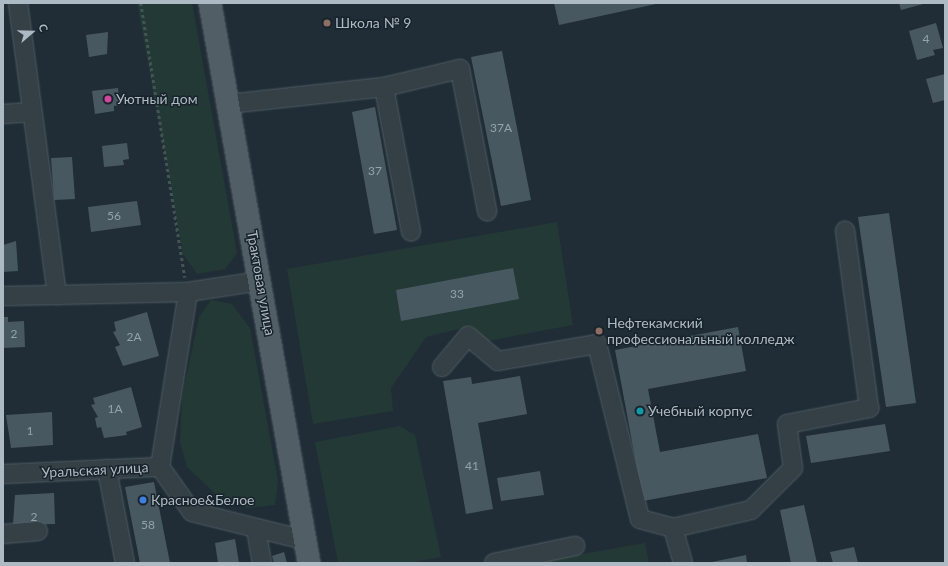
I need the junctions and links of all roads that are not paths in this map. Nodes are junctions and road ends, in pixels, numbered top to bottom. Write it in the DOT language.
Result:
graph roads {
  1 [pos="18,3"];
  2 [pos="210,3"];
  3 [pos="384,87"];
  4 [pos="228,104"];
  5 [pos="32,112"];
  6 [pos="3,114"];
  7 [pos="487,211"];
  8 [pos="411,231"];
  9 [pos="844,231"];
  10 [pos="261,281"];
  11 [pos="188,292"];
  12 [pos="57,295"];
  13 [pos="3,296"];
  14 [pos="442,367"];
  15 [pos="160,467"];
  16 [pos="107,469"];
  17 [pos="3,474"];
  18 [pos="673,528"];
  19 [pos="256,529"];
  20 [pos="38,531"];
  21 [pos="3,534"];
  22 [pos="304,540"];
  23 [pos="576,546"];
  24 [pos="125,563"];
  25 [pos="262,563"];
  26 [pos="309,563"];
  27 [pos="494,563"];
  28 [pos="682,563"];
  1 -- 5 [label="street"];
  2 -- 4 [label="main road, Трактовая улица"];
  3 -- 4 [label="street"];
  3 -- 7 [label="street"];
  3 -- 8 [label="street"];
  4 -- 10 [label="main road, Трактовая улица"];
  5 -- 6 [label="street"];
  5 -- 12 [label="street"];
  9 -- 18 [label="street"];
  10 -- 11 [label="street"];
  10 -- 22 [label="main road, Трактовая улица"];
  11 -- 12 [label="street"];
  11 -- 15 [label="street"];
  12 -- 13 [label="street"];
  14 -- 18 [label="street"];
  15 -- 16 [label="street, Уральская улица"];
  15 -- 19 [label="street, Уральская улица"];
  16 -- 17 [label="street, Уральская улица"];
  16 -- 24 [label="street"];
  18 -- 28 [label="street"];
  19 -- 22 [label="street, Уральская улица"];
  19 -- 25 [label="street"];
  20 -- 21 [label="street"];
  22 -- 26 [label="main road, Трактовая улица"];
  23 -- 27 [label="street"];
}
